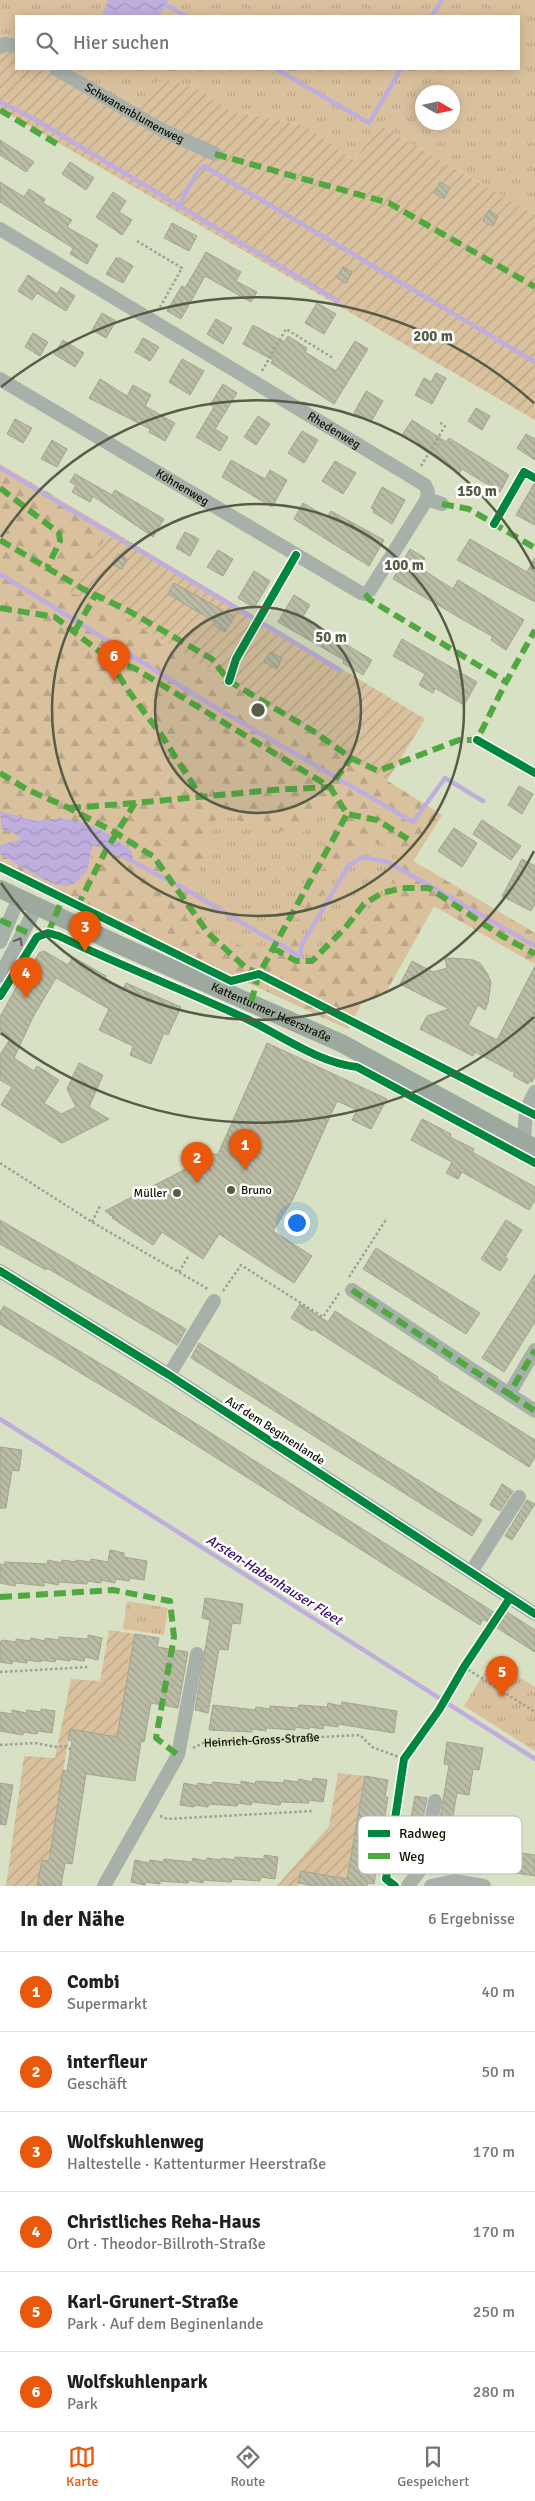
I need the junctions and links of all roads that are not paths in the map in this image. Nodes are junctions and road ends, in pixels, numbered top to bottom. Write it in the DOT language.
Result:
graph roads {
  1 [pos="15,46"];
  2 [pos="0,47"];
  3 [pos="58,70"];
  4 [pos="215,154"];
  5 [pos="0,229"];
  6 [pos="0,379"];
  7 [pos="427,499"];
  8 [pos="442,504"];
  9 [pos="0,889"];
  10 [pos="19,898"];
  11 [pos="37,906"];
  12 [pos="0,942"];
  13 [pos="0,976"];
  14 [pos="535,1092"];
  15 [pos="530,1145"];
  16 [pos="0,1271"];
  17 [pos="348,1284"];
  18 [pos="216,1298"];
  19 [pos="535,1350"];
  20 [pos="169,1375"];
  21 [pos="508,1394"];
  22 [pos="535,1411"];
  23 [pos="519,1497"];
  24 [pos="471,1572"];
  25 [pos="535,1614"];
  26 [pos="197,1654"];
  27 [pos="435,1801"];
  28 [pos="432,1816"];
  29 [pos="417,1874"];
  30 [pos="104,1886"];
  31 [pos="408,1886"];
  32 [pos="431,1886"];
  33 [pos="484,1886"];
  1 -- 2 [label="street"];
  3 -- 4 [label="street, Schwanenblumenweg"];
  5 -- 7 [label="street, Rhedenweg"];
  6 -- 7 [label="street, Köhnenweg"];
  7 -- 8 [label="street"];
  9 -- 10 [label="main road, Kattenturmer Heerstraße"];
  10 -- 11 [label="main road, Kattenturmer Heerstraße"];
  10 -- 12 [label="street"];
  13 -- 11 [label="street, one-way"];
  11 -- 15 [label="main road, Kattenturmer Heerstraße"];
  14 -- 15 [label="street"];
  16 -- 20 [label="street, Auf dem Beginenlande"];
  17 -- 21 [label="street"];
  18 -- 20 [label="street"];
  19 -- 21 [label="street"];
  20 -- 24 [label="street, Auf dem Beginenlande"];
  21 -- 22 [label="street"];
  23 -- 24 [label="street"];
  24 -- 25 [label="street, Auf dem Beginenlande"];
  26 -- 30 [label="street"];
  27 -- 28 [label="street"];
  29 -- 31 [label="street"];
  32 -- 33 [label="street"];
}
